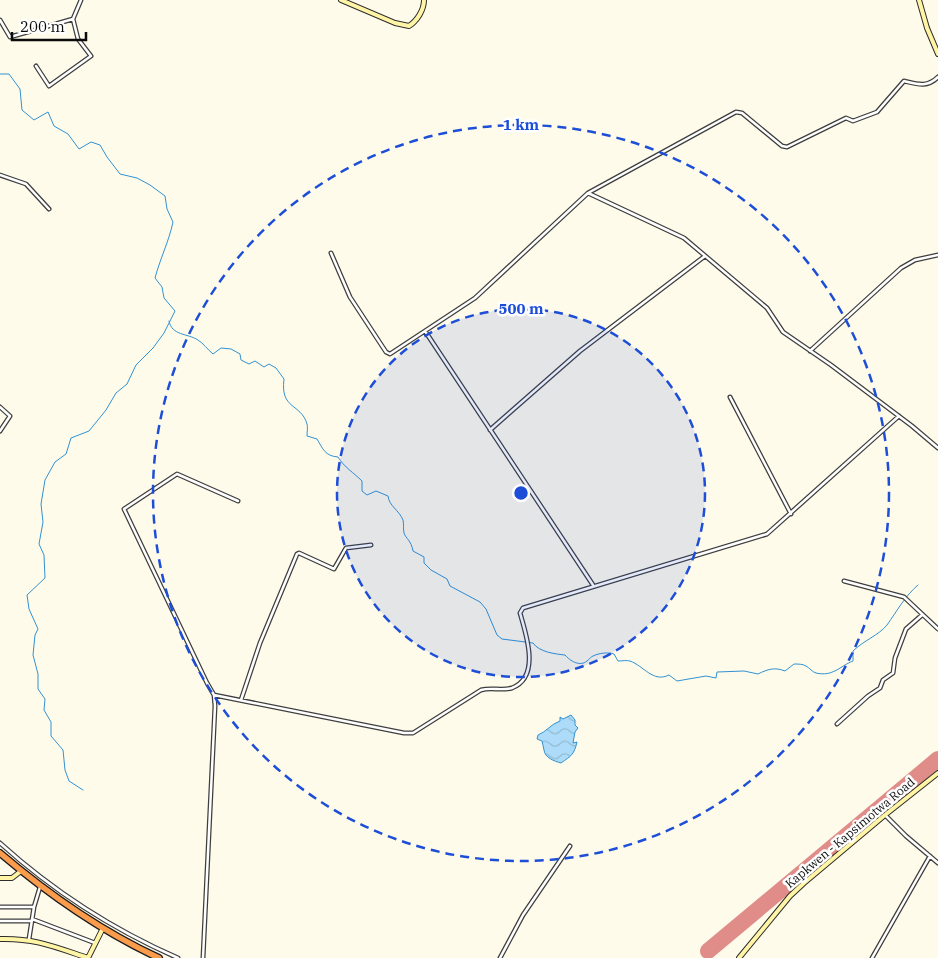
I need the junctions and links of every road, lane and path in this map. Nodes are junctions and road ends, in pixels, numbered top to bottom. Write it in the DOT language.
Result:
graph roads {
  1 [pos="81,0"];
  2 [pos="341,0"];
  3 [pos="424,0"];
  4 [pos="919,0"];
  5 [pos="73,19"];
  6 [pos="0,20"];
  7 [pos="938,54"];
  8 [pos="36,66"];
  9 [pos="938,76"];
  10 [pos="0,175"];
  11 [pos="588,193"];
  12 [pos="49,209"];
  13 [pos="331,253"];
  14 [pos="938,255"];
  15 [pos="705,256"];
  16 [pos="426,331"];
  17 [pos="810,350"];
  18 [pos="730,398"];
  19 [pos="0,407"];
  20 [pos="899,416"];
  21 [pos="490,430"];
  22 [pos="0,431"];
  23 [pos="938,448"];
  24 [pos="238,502"];
  25 [pos="791,514"];
  26 [pos="371,545"];
  27 [pos="844,580"];
  28 [pos="593,586"];
  29 [pos="922,615"];
  30 [pos="938,629"];
  31 [pos="214,695"];
  32 [pos="241,700"];
  33 [pos="837,724"];
  34 [pos="938,773"];
  35 [pos="885,815"];
  36 [pos="0,843"];
  37 [pos="570,846"];
  38 [pos="0,853"];
  39 [pos="930,856"];
  40 [pos="938,863"];
  41 [pos="21,871"];
  42 [pos="0,878"];
  43 [pos="52,884"];
  44 [pos="40,886"];
  45 [pos="48,891"];
  46 [pos="0,907"];
  47 [pos="34,907"];
  48 [pos="32,920"];
  49 [pos="0,921"];
  50 [pos="103,928"];
  51 [pos="118,928"];
  52 [pos="114,935"];
  53 [pos="0,939"];
  54 [pos="29,939"];
  55 [pos="95,943"];
  56 [pos="88,958"];
  57 [pos="159,958"];
  58 [pos="178,958"];
  59 [pos="203,958"];
  60 [pos="500,958"];
  61 [pos="739,958"];
  62 [pos="872,958"];
  1 -- 5 [label="street"];
  2 -- 3 [label="street"];
  4 -- 7 [label="street"];
  5 -- 6 [label="street"];
  5 -- 8 [label="street"];
  9 -- 11 [label="street"];
  10 -- 12 [label="street"];
  11 -- 15 [label="street"];
  11 -- 16 [label="street"];
  13 -- 16 [label="street"];
  14 -- 17 [label="street"];
  15 -- 17 [label="street"];
  15 -- 21 [label="street"];
  16 -- 21 [label="street"];
  17 -- 20 [label="street"];
  18 -- 25 [label="street"];
  19 -- 22 [label="street"];
  20 -- 23 [label="street"];
  20 -- 25 [label="street"];
  21 -- 28 [label="street"];
  24 -- 31 [label="street"];
  25 -- 28 [label="street"];
  26 -- 32 [label="street"];
  27 -- 29 [label="street"];
  28 -- 32 [label="street"];
  29 -- 30 [label="street"];
  29 -- 33 [label="street"];
  31 -- 32 [label="street"];
  31 -- 59 [label="street"];
  34 -- 35 [label="street, Kapkwen - Kapsimotwa Road"];
  35 -- 39 [label="street"];
  35 -- 61 [label="street, Kapkwen - Kapsimotwa Road"];
  36 -- 43 [label="street"];
  37 -- 60 [label="street"];
  38 -- 41 [label="highway"];
  39 -- 40 [label="street"];
  39 -- 62 [label="street"];
  41 -- 42 [label="street"];
  41 -- 44 [label="highway"];
  43 -- 45 [label="street"];
  43 -- 51 [label="street"];
  44 -- 45 [label="highway"];
  44 -- 47 [label="street"];
  45 -- 50 [label="highway"];
  46 -- 47 [label="street"];
  47 -- 48 [label="street"];
  48 -- 49 [label="street"];
  48 -- 54 [label="street"];
  48 -- 55 [label="street"];
  50 -- 52 [label="highway"];
  50 -- 55 [label="street"];
  51 -- 52 [label="street"];
  51 -- 58 [label="street"];
  52 -- 57 [label="highway"];
  53 -- 54 [label="street"];
  54 -- 56 [label="street"];
  55 -- 56 [label="street"];
}
